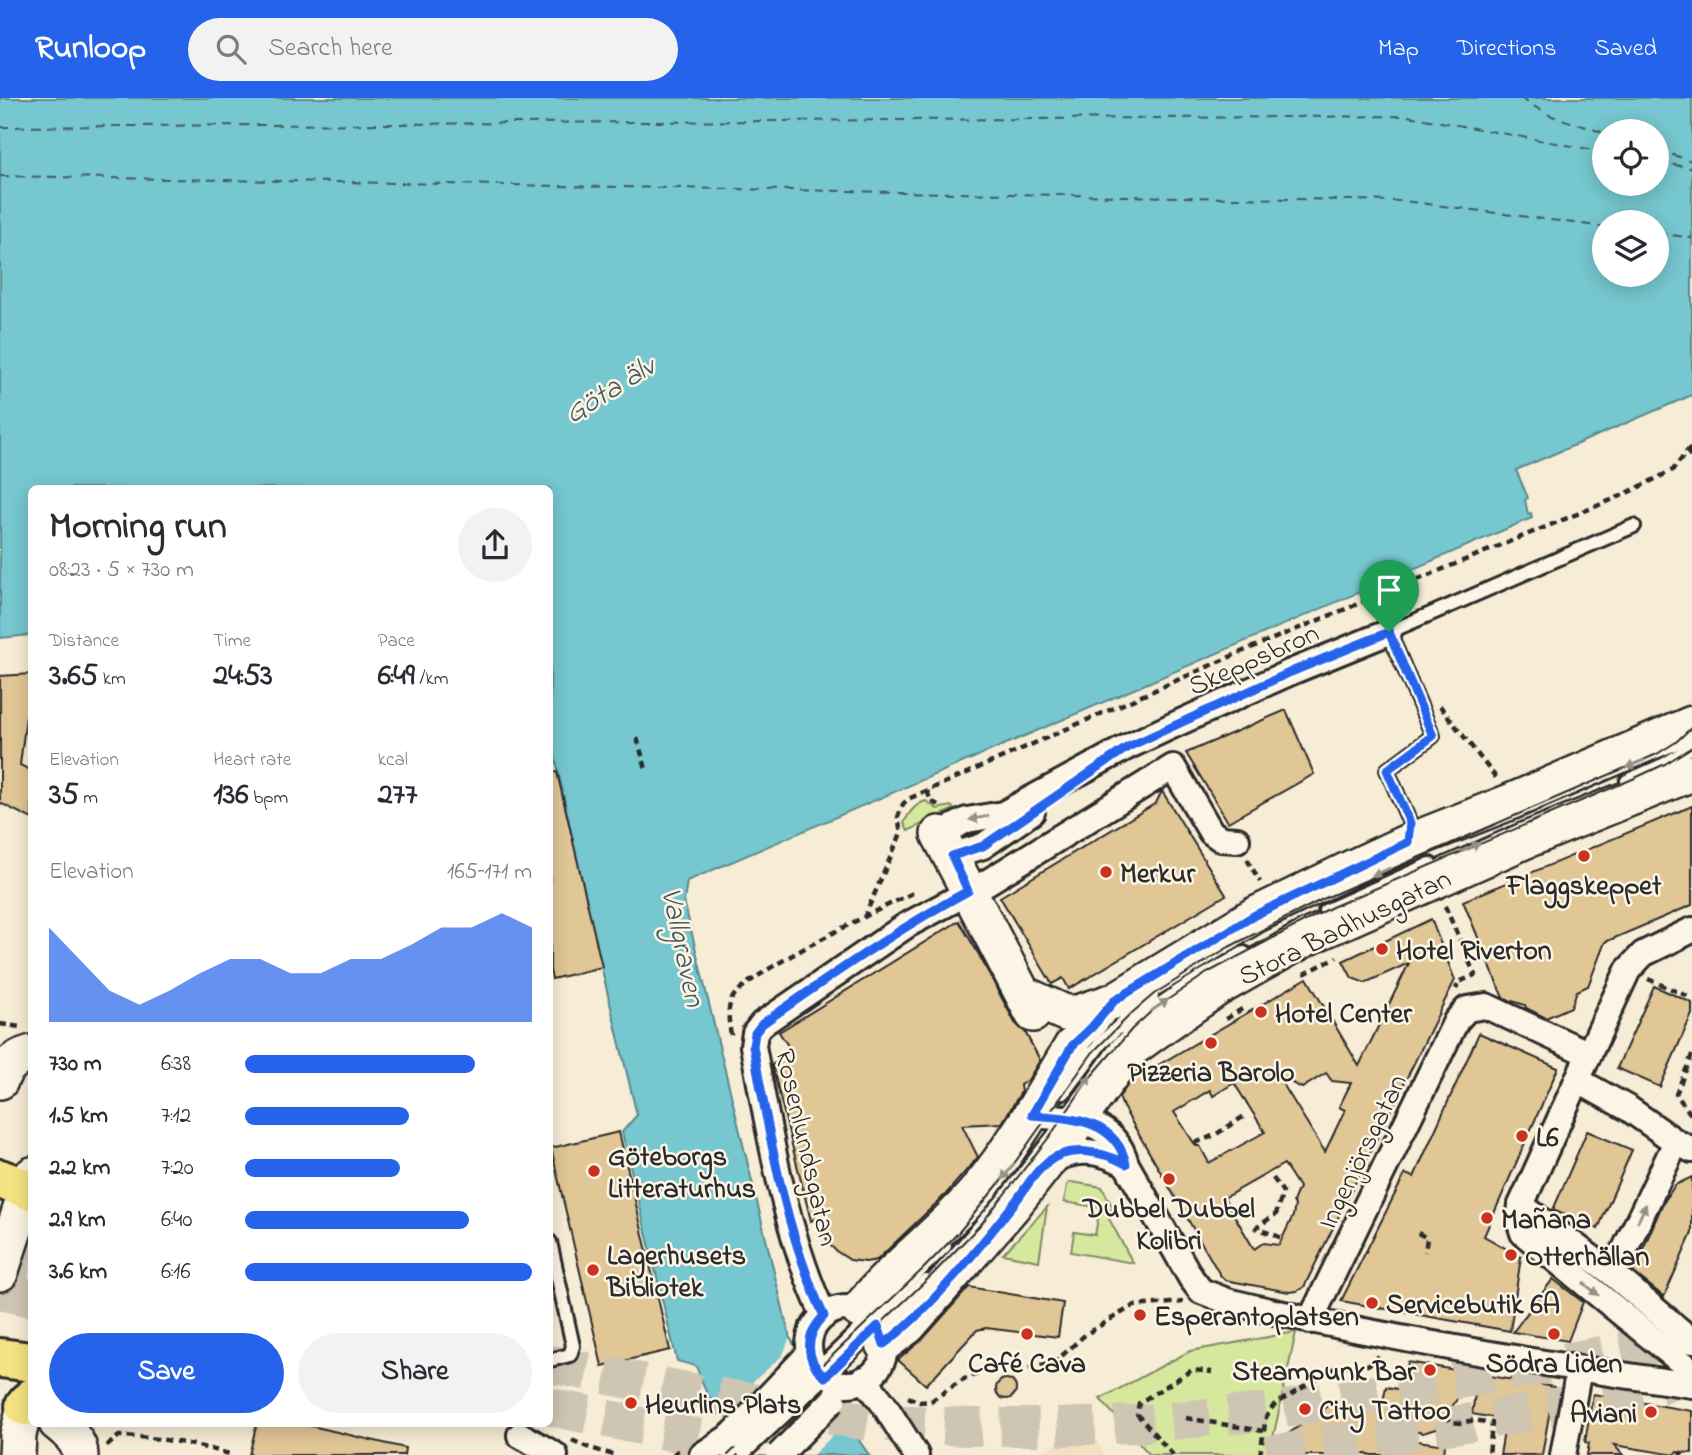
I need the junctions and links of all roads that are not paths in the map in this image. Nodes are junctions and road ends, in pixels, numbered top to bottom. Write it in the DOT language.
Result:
graph roads {
  1 [pos="1634,526"];
  2 [pos="1397,628"];
  3 [pos="1692,725"];
  4 [pos="1692,747"];
  5 [pos="1621,770"];
  6 [pos="1692,773"];
  7 [pos="1614,787"];
  8 [pos="1237,840"];
  9 [pos="946,845"];
  10 [pos="1426,851"];
  11 [pos="968,891"];
  12 [pos="1311,904"];
  13 [pos="1309,919"];
  14 [pos="1692,930"];
  15 [pos="1178,969"];
  16 [pos="1023,994"];
  17 [pos="1114,1001"];
  18 [pos="1101,1051"];
  19 [pos="1589,1054"];
  20 [pos="1577,1080"];
  21 [pos="1058,1116"];
  22 [pos="1684,1146"];
  23 [pos="1126,1164"];
  24 [pos="1033,1168"];
  25 [pos="1006,1175"];
  26 [pos="22,1184"];
  27 [pos="1521,1205"];
  28 [pos="977,1210"];
  29 [pos="950,1241"];
  30 [pos="553,1256"];
  31 [pos="0,1273"];
  32 [pos="1613,1275"];
  33 [pos="813,1317"];
  34 [pos="1310,1321"];
  35 [pos="873,1325"];
  36 [pos="1692,1341"];
  37 [pos="0,1358"];
  38 [pos="553,1359"];
  39 [pos="28,1362"];
  40 [pos="1578,1369"];
  41 [pos="1692,1371"];
  42 [pos="828,1374"];
  43 [pos="1692,1385"];
  44 [pos="28,1410"];
  45 [pos="58,1427"];
  46 [pos="518,1438"];
  47 [pos="562,1447"];
  48 [pos="737,1449"];
  49 [pos="17,1455"];
  50 [pos="80,1455"];
  51 [pos="702,1455"];
  52 [pos="779,1455"];
  53 [pos="916,1455"];
  54 [pos="1563,1455"];
  1 -- 2 [label="lane, Skeppsbron"];
  2 -- 9 [label="street, Skeppsbron"];
  2 -- 10 [label="lane"];
  3 -- 5 [label="lane, one-way"];
  3 -- 10 [label="street, Stora Badhusgatan"];
  4 -- 7 [label="lane"];
  18 -- 6 [label="street, Stora Badhusgatan, one-way"];
  8 -- 11 [label="street"];
  9 -- 11 [label="street"];
  10 -- 12 [label="lane, one-way"];
  10 -- 13 [label="lane"];
  10 -- 15 [label="street, Stora Badhusgatan"];
  11 -- 16 [label="street"];
  11 -- 33 [label="street, Rosenlundsgatan"];
  14 -- 19 [label="street"];
  15 -- 17 [label="street, Stora Badhusgatan"];
  15 -- 18 [label="lane"];
  18 -- 15 [label="lane, one-way"];
  16 -- 17 [label="street"];
  16 -- 18 [label="street"];
  17 -- 18 [label="street, Stora Badhusgatan"];
  18 -- 21 [label="street, Stora Badhusgatan"];
  21 -- 18 [label="street, Stora Badhusgatan, one-way"];
  19 -- 20 [label="street"];
  19 -- 34 [label="street, Ingenjörsgatan"];
  20 -- 22 [label="street"];
  20 -- 27 [label="street"];
  21 -- 23 [label="street"];
  21 -- 24 [label="street, Stora Badhusgatan"];
  21 -- 35 [label="street, Stora Badhusgatan"];
  32 -- 22 [label="street, one-way"];
  23 -- 24 [label="street"];
  23 -- 34 [label="street"];
  24 -- 35 [label="street, Stora Badhusgatan"];
  25 -- 28 [label="lane, one-way"];
  26 -- 31 [label="street"];
  27 -- 32 [label="street"];
  27 -- 41 [label="street, one-way"];
  29 -- 35 [label="lane"];
  30 -- 38 [label="lane"];
  32 -- 36 [label="street"];
  33 -- 35 [label="street"];
  33 -- 42 [label="street"];
  34 -- 40 [label="street"];
  35 -- 42 [label="lane"];
  35 -- 42 [label="street"];
  37 -- 39 [label="highway"];
  40 -- 43 [label="street"];
  40 -- 54 [label="street"];
  42 -- 48 [label="street, bridge"];
  42 -- 52 [label="street, bridge"];
  42 -- 53 [label="street"];
  44 -- 49 [label="street"];
  45 -- 50 [label="street"];
  46 -- 47 [label="street"];
  48 -- 51 [label="street"];
}
